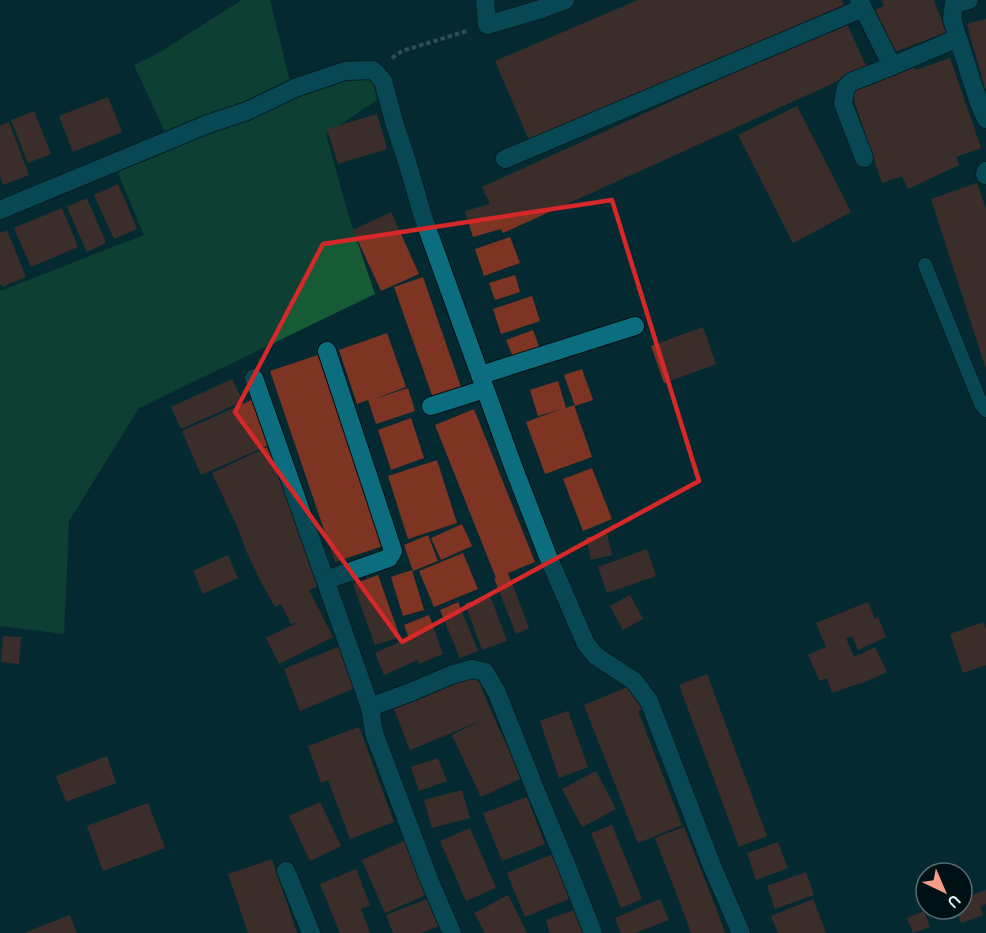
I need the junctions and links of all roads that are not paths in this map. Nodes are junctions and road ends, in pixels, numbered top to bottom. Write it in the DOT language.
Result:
graph roads {
  1 [pos="485,0"];
  2 [pos="565,0"];
  3 [pos="958,2"];
  4 [pos="861,4"];
  5 [pos="958,38"];
  6 [pos="892,66"];
  7 [pos="986,119"];
  8 [pos="864,158"];
  9 [pos="505,159"];
  10 [pos="0,210"];
  11 [pos="926,265"];
  12 [pos="635,326"];
  13 [pos="327,351"];
  14 [pos="254,378"];
  15 [pos="483,382"];
  16 [pos="431,406"];
  17 [pos="986,410"];
  18 [pos="326,580"];
  19 [pos="370,707"];
  20 [pos="286,871"];
  21 [pos="311,933"];
  22 [pos="452,933"];
  23 [pos="592,933"];
  24 [pos="741,933"];
  1 -- 2 [label="street"];
  3 -- 5 [label="street"];
  4 -- 6 [label="street"];
  4 -- 9 [label="street"];
  5 -- 6 [label="street"];
  5 -- 7 [label="street"];
  6 -- 8 [label="street"];
  10 -- 15 [label="street"];
  11 -- 17 [label="lane"];
  12 -- 15 [label="street"];
  13 -- 18 [label="street"];
  14 -- 18 [label="street"];
  15 -- 16 [label="street"];
  15 -- 24 [label="street"];
  18 -- 19 [label="street"];
  19 -- 22 [label="street"];
  19 -- 23 [label="street"];
  20 -- 21 [label="street"];
}
